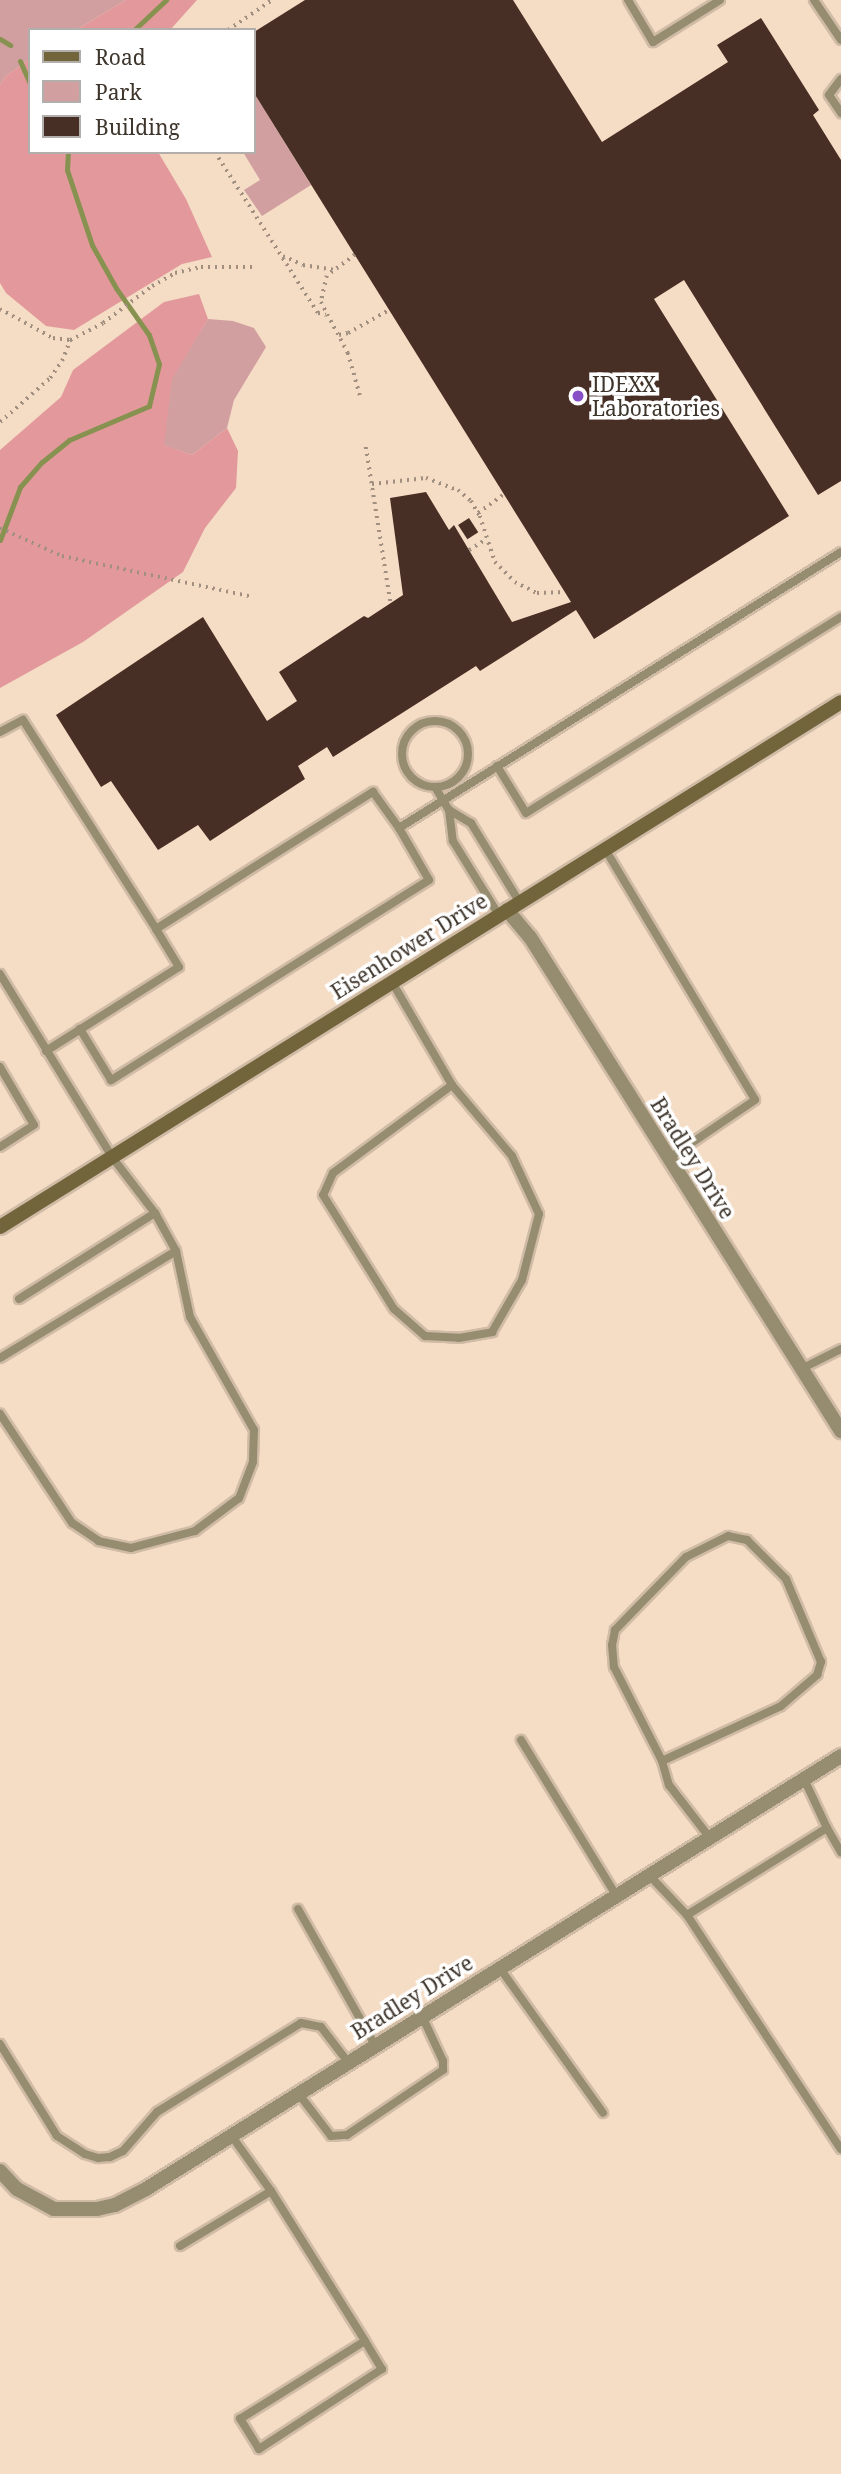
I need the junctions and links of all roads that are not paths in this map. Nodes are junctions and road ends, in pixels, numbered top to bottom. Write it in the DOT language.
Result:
graph roads {
  1 [pos="628,0"];
  2 [pos="720,0"];
  3 [pos="814,0"];
  4 [pos="841,40"];
  5 [pos="841,79"];
  6 [pos="841,113"];
  7 [pos="841,552"];
  8 [pos="841,617"];
  9 [pos="841,702"];
  10 [pos="0,732"];
  11 [pos="497,766"];
  12 [pos="435,787"];
  13 [pos="443,801"];
  14 [pos="450,810"];
  15 [pos="399,828"];
  16 [pos="605,849"];
  17 [pos="508,909"];
  18 [pos="156,929"];
  19 [pos="0,974"];
  20 [pos="392,982"];
  21 [pos="80,1029"];
  22 [pos="46,1051"];
  23 [pos="0,1067"];
  24 [pos="452,1085"];
  25 [pos="0,1147"];
  26 [pos="112,1157"];
  27 [pos="668,1159"];
  28 [pos="155,1213"];
  29 [pos="0,1227"];
  30 [pos="176,1251"];
  31 [pos="19,1299"];
  32 [pos="841,1349"];
  33 [pos="0,1358"];
  34 [pos="802,1369"];
  35 [pos="0,1414"];
  36 [pos="841,1431"];
  37 [pos="522,1740"];
  38 [pos="841,1756"];
  39 [pos="662,1761"];
  40 [pos="804,1779"];
  41 [pos="827,1828"];
  42 [pos="710,1838"];
  43 [pos="841,1852"];
  44 [pos="649,1875"];
  45 [pos="616,1895"];
  46 [pos="298,1909"];
  47 [pos="687,1916"];
  48 [pos="499,1967"];
  49 [pos="422,2016"];
  50 [pos="0,2044"];
  51 [pos="375,2045"];
  52 [pos="348,2062"];
  53 [pos="298,2094"];
  54 [pos="603,2113"];
  55 [pos="231,2135"];
  56 [pos="841,2149"];
  57 [pos="1,2175"];
  58 [pos="271,2191"];
  59 [pos="180,2246"];
  60 [pos="365,2340"];
  1 -- 2 [label="lane"];
  3 -- 4 [label="lane"];
  5 -- 6 [label="lane"];
  7 -- 11 [label="lane"];
  8 -- 11 [label="lane"];
  9 -- 16 [label="street, Eisenhower Drive"];
  10 -- 18 [label="lane"];
  11 -- 13 [label="lane"];
  12 -- 12 [label="lane"];
  12 -- 13 [label="lane"];
  13 -- 14 [label="lane"];
  13 -- 15 [label="lane"];
  14 -- 17 [label="lane"];
  14 -- 17 [label="lane"];
  15 -- 18 [label="lane"];
  15 -- 21 [label="lane"];
  16 -- 17 [label="street, Eisenhower Drive"];
  16 -- 27 [label="lane"];
  17 -- 20 [label="street, Eisenhower Drive"];
  17 -- 27 [label="street, Bradley Drive"];
  18 -- 21 [label="lane"];
  19 -- 22 [label="lane"];
  20 -- 24 [label="lane"];
  20 -- 26 [label="street, Eisenhower Drive"];
  21 -- 22 [label="lane"];
  22 -- 26 [label="lane"];
  23 -- 25 [label="lane"];
  24 -- 24 [label="lane"];
  26 -- 28 [label="lane"];
  26 -- 29 [label="street, Eisenhower Drive"];
  27 -- 34 [label="street, Bradley Drive"];
  28 -- 30 [label="lane"];
  28 -- 31 [label="lane"];
  30 -- 33 [label="lane"];
  30 -- 35 [label="lane"];
  32 -- 34 [label="lane"];
  34 -- 36 [label="street, Bradley Drive"];
  37 -- 45 [label="lane"];
  38 -- 40 [label="street, Bradley Drive"];
  39 -- 39 [label="lane"];
  39 -- 42 [label="lane"];
  40 -- 41 [label="lane"];
  40 -- 42 [label="street, Bradley Drive"];
  41 -- 43 [label="lane"];
  41 -- 47 [label="lane"];
  42 -- 44 [label="street, Bradley Drive"];
  44 -- 45 [label="street, Bradley Drive"];
  44 -- 47 [label="lane"];
  45 -- 48 [label="street, Bradley Drive"];
  46 -- 51 [label="lane"];
  47 -- 56 [label="lane"];
  48 -- 49 [label="street, Bradley Drive"];
  48 -- 54 [label="lane"];
  49 -- 51 [label="street, Bradley Drive"];
  49 -- 53 [label="lane"];
  50 -- 52 [label="lane"];
  51 -- 52 [label="street, Bradley Drive"];
  52 -- 53 [label="street, Bradley Drive"];
  53 -- 55 [label="street, Bradley Drive"];
  55 -- 57 [label="street, Bradley Drive"];
  55 -- 58 [label="lane"];
  58 -- 59 [label="lane"];
  58 -- 60 [label="lane"];
  60 -- 60 [label="lane"];
}
